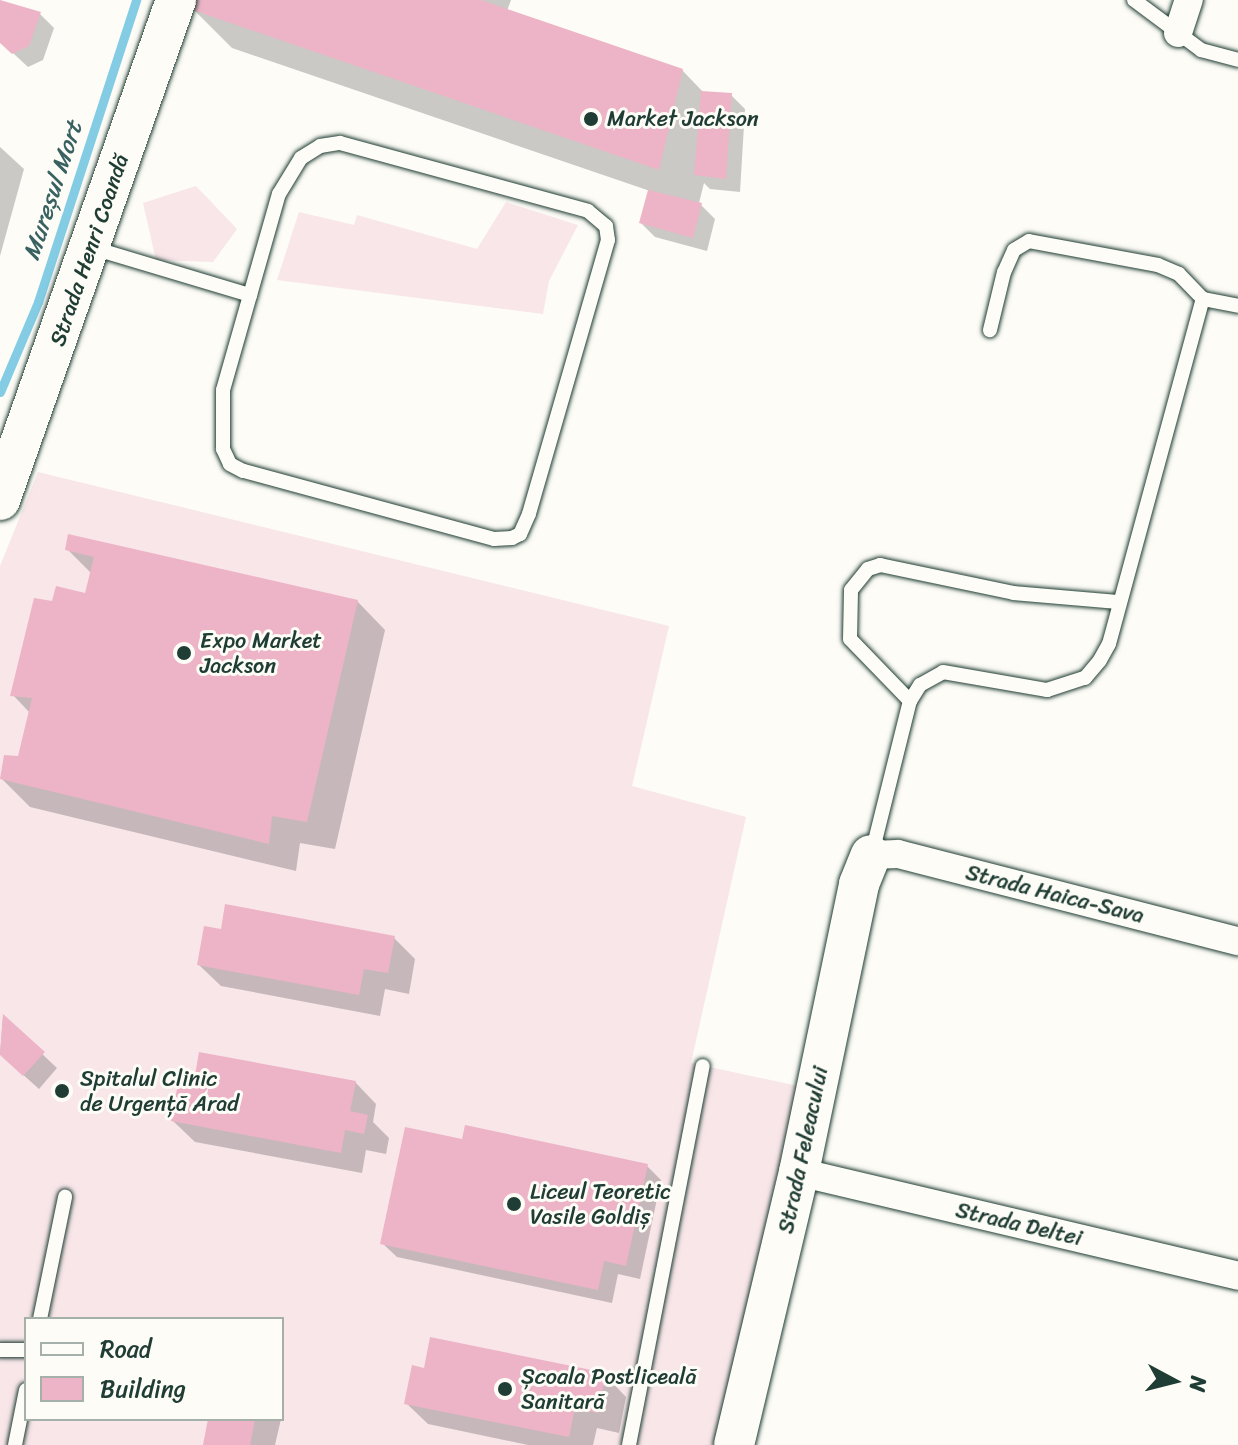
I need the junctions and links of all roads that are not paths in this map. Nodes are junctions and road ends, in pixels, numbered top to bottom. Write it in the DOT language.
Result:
graph roads {
  1 [pos="176,0"];
  2 [pos="1134,0"];
  3 [pos="1189,0"];
  4 [pos="1178,33"];
  5 [pos="1238,60"];
  6 [pos="90,247"];
  7 [pos="250,295"];
  8 [pos="1203,299"];
  9 [pos="1238,306"];
  10 [pos="990,330"];
  11 [pos="0,500"];
  12 [pos="1120,602"];
  13 [pos="910,701"];
  14 [pos="871,855"];
  15 [pos="1238,941"];
  16 [pos="703,1066"];
  17 [pos="799,1172"];
  18 [pos="65,1197"];
  19 [pos="1238,1276"];
  20 [pos="40,1317"];
  21 [pos="0,1350"];
  22 [pos="24,1350"];
  23 [pos="24,1400"];
  24 [pos="15,1445"];
  25 [pos="629,1445"];
  26 [pos="734,1445"];
  1 -- 6 [label="street, Strada Henri Coandă"];
  2 -- 4 [label="lane"];
  3 -- 4 [label="street"];
  4 -- 5 [label="lane"];
  6 -- 7 [label="lane"];
  6 -- 11 [label="street, Strada Henri Coandă"];
  7 -- 7 [label="lane"];
  8 -- 9 [label="lane"];
  8 -- 10 [label="lane"];
  8 -- 12 [label="lane"];
  12 -- 13 [label="lane"];
  12 -- 13 [label="lane"];
  13 -- 14 [label="lane"];
  14 -- 15 [label="street, Strada Haica-Sava"];
  14 -- 17 [label="street, Strada Feleacului"];
  16 -- 25 [label="lane"];
  17 -- 19 [label="street, Strada Deltei"];
  17 -- 26 [label="street, Strada Feleacului"];
  18 -- 20 [label="lane"];
  21 -- 22 [label="lane"];
  23 -- 24 [label="lane"];
}
